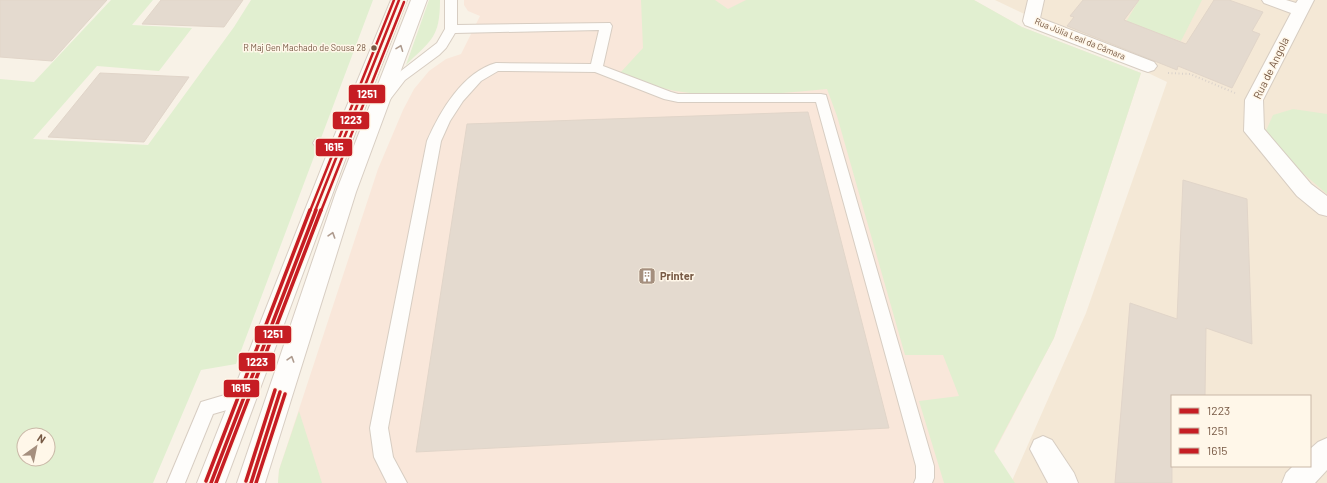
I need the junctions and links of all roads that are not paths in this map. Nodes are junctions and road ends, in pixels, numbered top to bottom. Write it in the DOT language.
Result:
graph roads {
  1 [pos="399,0"];
  2 [pos="419,0"];
  3 [pos="451,0"];
  4 [pos="1036,0"];
  5 [pos="1270,0"];
  6 [pos="1303,5"];
  7 [pos="451,29"];
  8 [pos="1148,66"];
  9 [pos="596,68"];
  10 [pos="378,106"];
  11 [pos="320,143"];
  12 [pos="341,144"];
  13 [pos="1327,208"];
  14 [pos="245,397"];
  15 [pos="1043,449"];
  16 [pos="1327,451"];
  17 [pos="176,483"];
  18 [pos="211,483"];
  19 [pos="252,483"];
  20 [pos="398,483"];
  21 [pos="923,483"];
  22 [pos="1064,483"];
  23 [pos="1296,483"];
  1 -- 12 [label="street"];
  10 -- 2 [label="street, one-way"];
  3 -- 7 [label="lane"];
  4 -- 8 [label="street, Rua Júlia Leal da Câmara"];
  5 -- 6 [label="street"];
  6 -- 13 [label="street, Rua de Angola"];
  7 -- 9 [label="lane"];
  7 -- 10 [label="lane"];
  9 -- 20 [label="lane"];
  9 -- 21 [label="lane"];
  19 -- 10 [label="street, one-way"];
  11 -- 12 [label="lane"];
  12 -- 14 [label="street"];
  14 -- 17 [label="lane"];
  14 -- 18 [label="street"];
  15 -- 22 [label="street"];
  16 -- 23 [label="street"];
}
